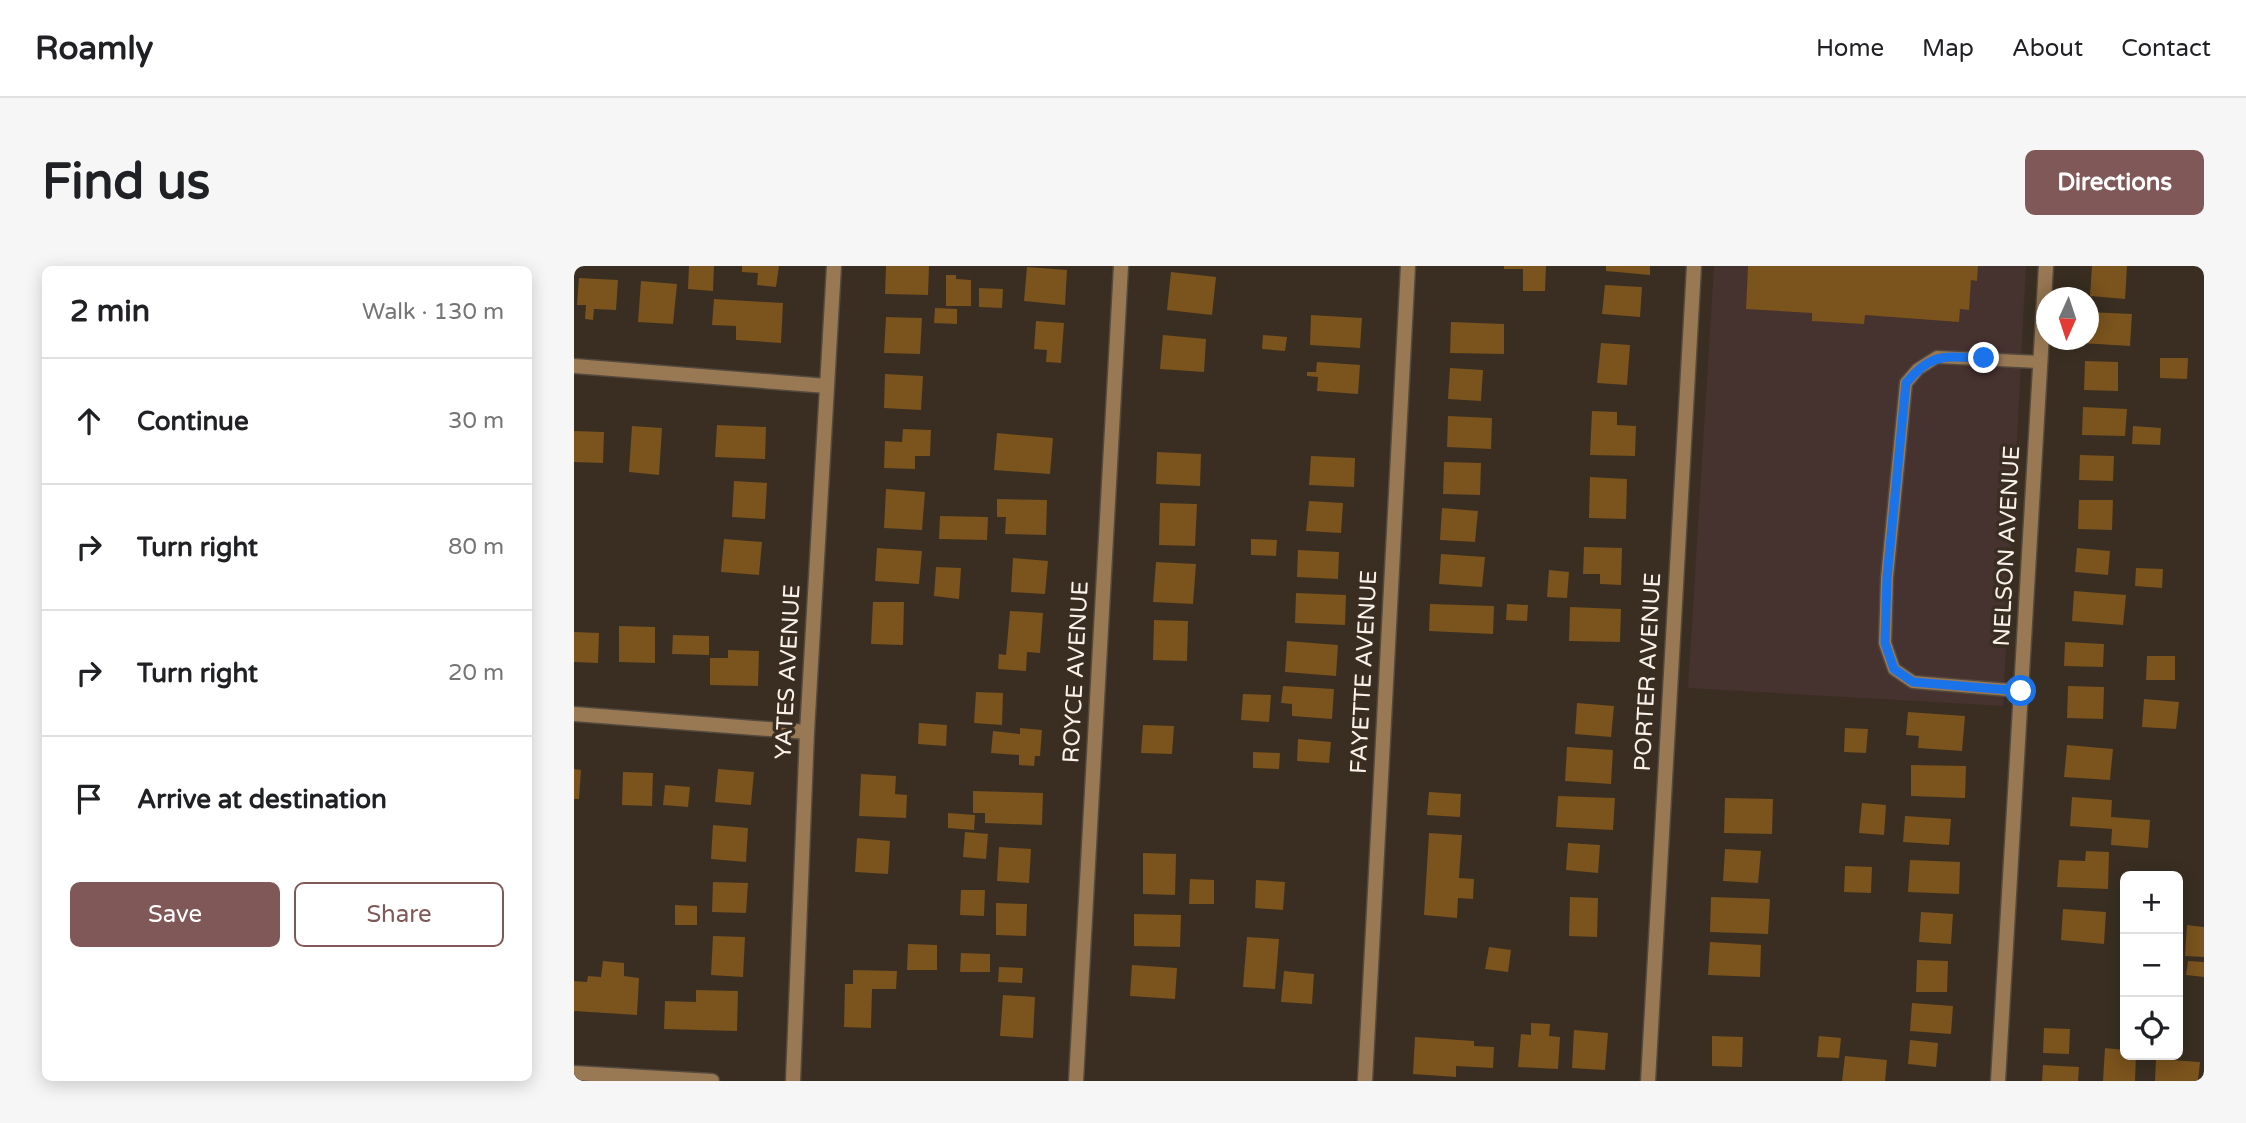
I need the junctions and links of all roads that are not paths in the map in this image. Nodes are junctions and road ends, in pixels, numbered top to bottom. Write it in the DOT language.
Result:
graph roads {
  1 [pos="834,266"];
  2 [pos="1121,266"];
  3 [pos="1408,266"];
  4 [pos="1694,266"];
  5 [pos="2046,266"];
  6 [pos="2040,362"];
  7 [pos="574,366"];
  8 [pos="827,386"];
  9 [pos="2021,691"];
  10 [pos="574,714"];
  11 [pos="807,732"];
  12 [pos="574,1073"];
  13 [pos="712,1081"];
  14 [pos="793,1081"];
  15 [pos="1076,1081"];
  16 [pos="1364,1081"];
  17 [pos="1648,1081"];
  18 [pos="1998,1081"];
  1 -- 8 [label="street, YATES AVENUE"];
  2 -- 15 [label="street, ROYCE AVENUE"];
  3 -- 16 [label="street, FAYETTE AVENUE"];
  4 -- 17 [label="street, PORTER AVENUE"];
  5 -- 6 [label="street, NELSON AVENUE"];
  6 -- 9 [label="street, NELSON AVENUE"];
  6 -- 9 [label="lane"];
  7 -- 8 [label="street"];
  8 -- 11 [label="street, YATES AVENUE"];
  9 -- 18 [label="street, NELSON AVENUE"];
  10 -- 11 [label="street"];
  11 -- 14 [label="street, YATES AVENUE"];
  12 -- 13 [label="street"];
}
